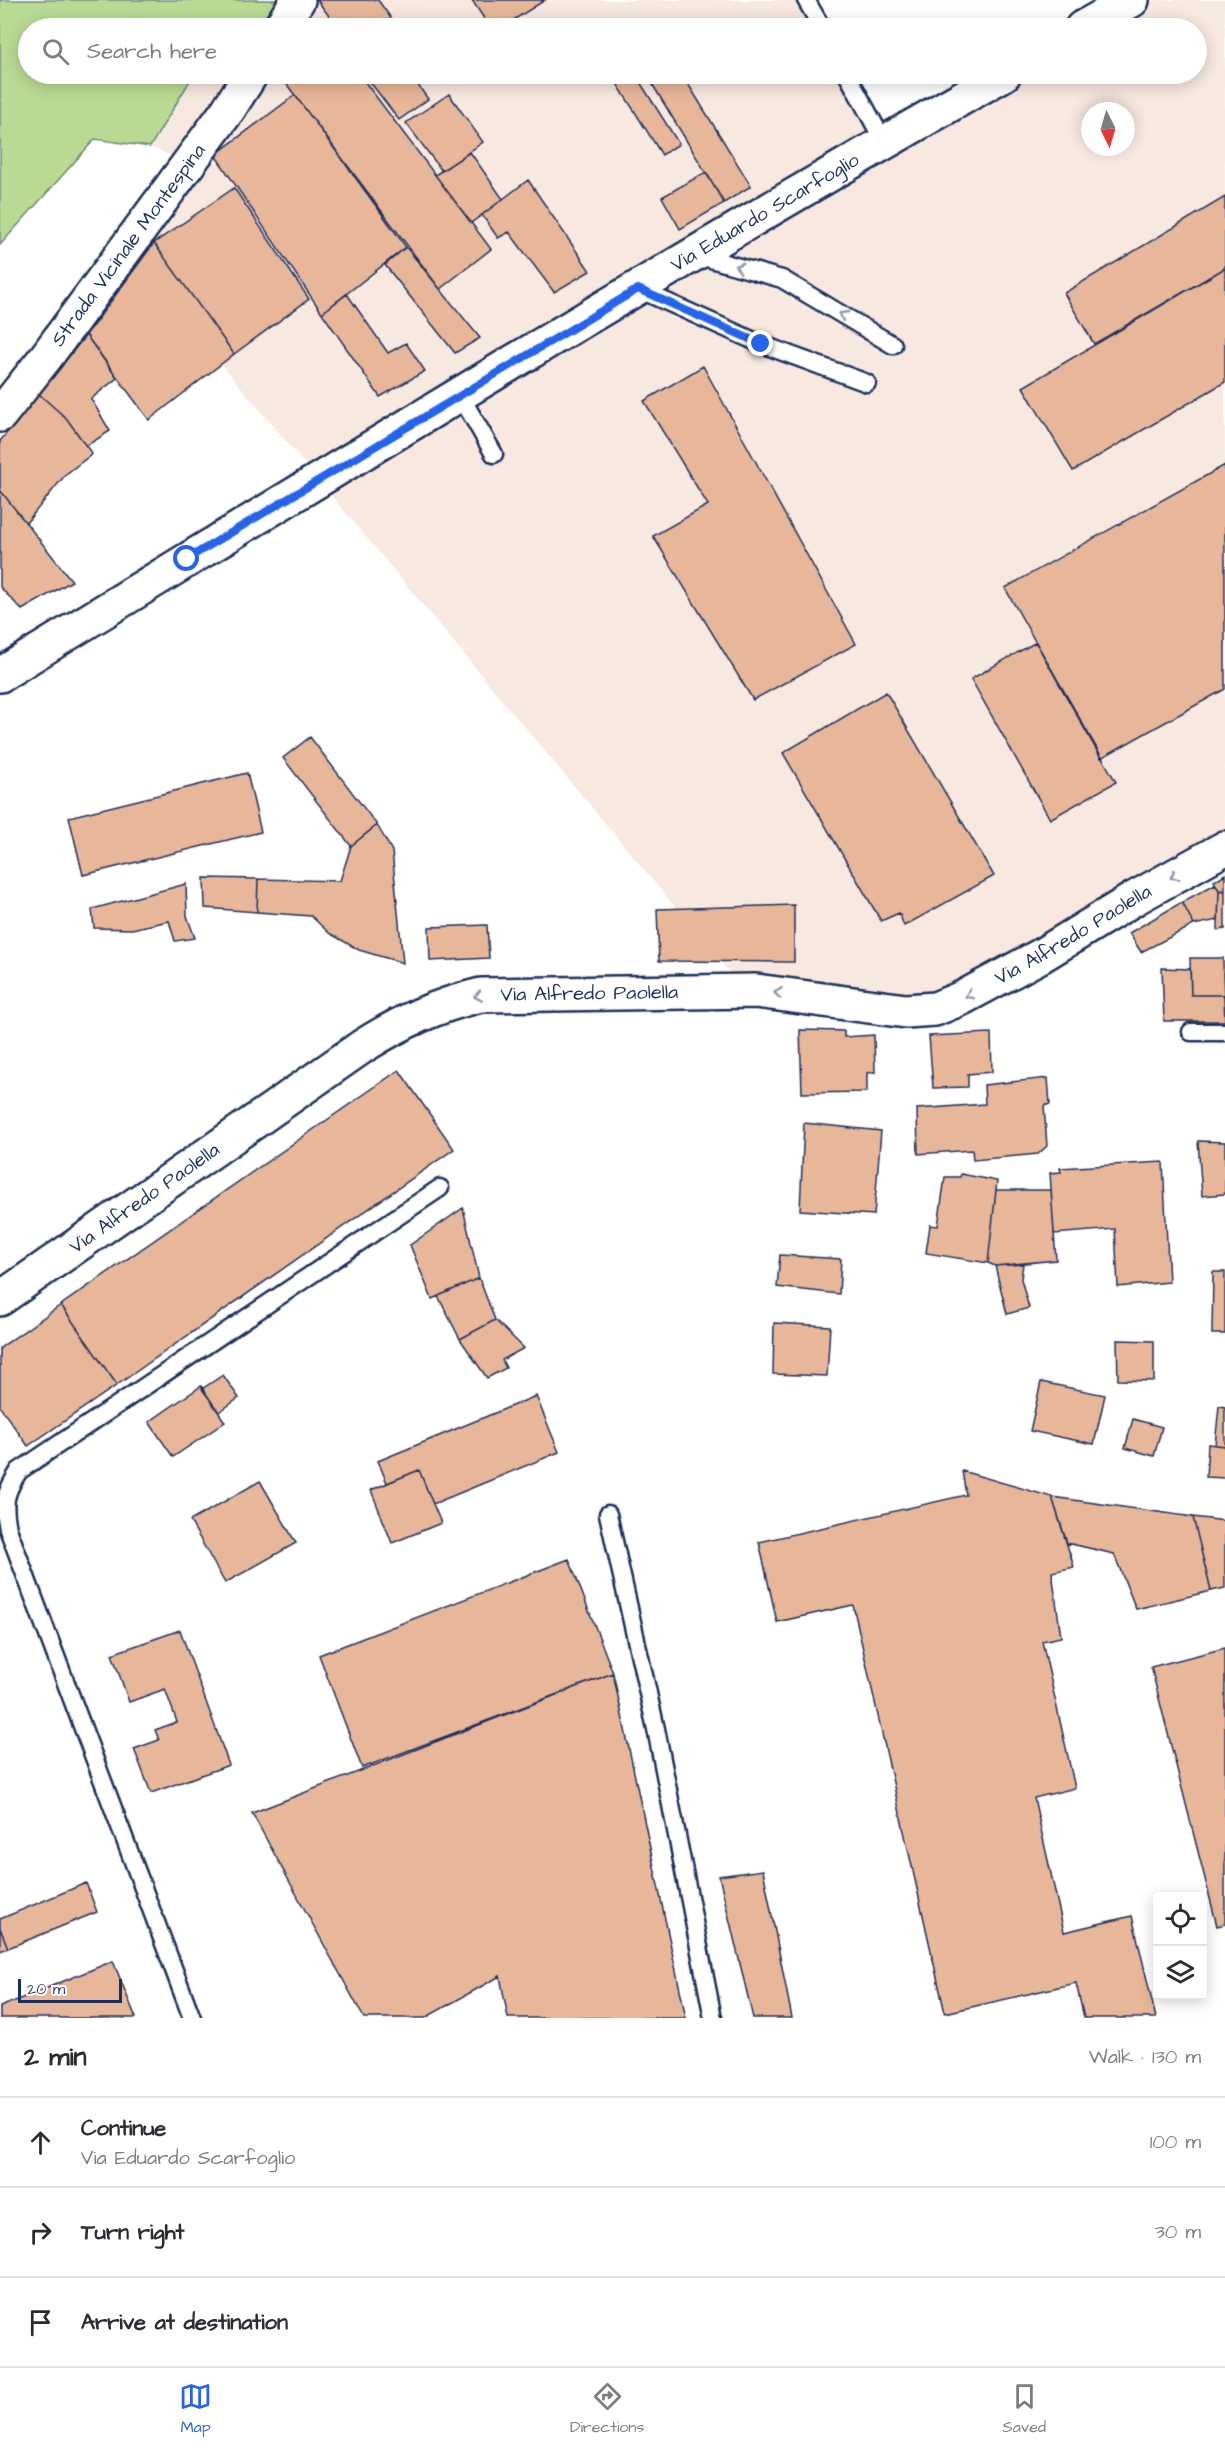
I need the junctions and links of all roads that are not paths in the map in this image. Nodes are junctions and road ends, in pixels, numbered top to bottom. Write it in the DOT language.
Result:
graph roads {
  1 [pos="298,0"];
  2 [pos="806,0"];
  3 [pos="1132,0"];
  4 [pos="286,18"];
  5 [pos="816,18"];
  6 [pos="1100,18"];
  7 [pos="244,84"];
  8 [pos="852,84"];
  9 [pos="986,84"];
  10 [pos="884,142"];
  11 [pos="695,255"];
  12 [pos="638,289"];
  13 [pos="893,345"];
  14 [pos="867,383"];
  15 [pos="460,395"];
  16 [pos="0,415"];
  17 [pos="494,454"];
  18 [pos="0,675"];
  19 [pos="1225,848"];
  20 [pos="1191,1032"];
  21 [pos="1225,1032"];
  22 [pos="440,1188"];
  23 [pos="0,1299"];
  24 [pos="608,1514"];
  25 [pos="4,1530"];
  26 [pos="192,2018"];
  27 [pos="713,2018"];
  1 -- 4 [label="street"];
  2 -- 5 [label="lane"];
  3 -- 6 [label="street"];
  7 -- 16 [label="street, Strada Vicinale Montespina"];
  8 -- 10 [label="lane"];
  9 -- 10 [label="street, Via Eduardo Scarfoglio"];
  10 -- 11 [label="street, Via Eduardo Scarfoglio"];
  11 -- 12 [label="street, Via Eduardo Scarfoglio"];
  13 -- 11 [label="lane, one-way"];
  12 -- 14 [label="lane"];
  12 -- 15 [label="street, Via Eduardo Scarfoglio"];
  15 -- 17 [label="lane"];
  15 -- 18 [label="street, Via Eduardo Scarfoglio"];
  19 -- 23 [label="street, Via Alfredo Paolella, one-way"];
  20 -- 21 [label="lane"];
  22 -- 25 [label="lane"];
  24 -- 27 [label="lane"];
  25 -- 26 [label="lane"];
}
